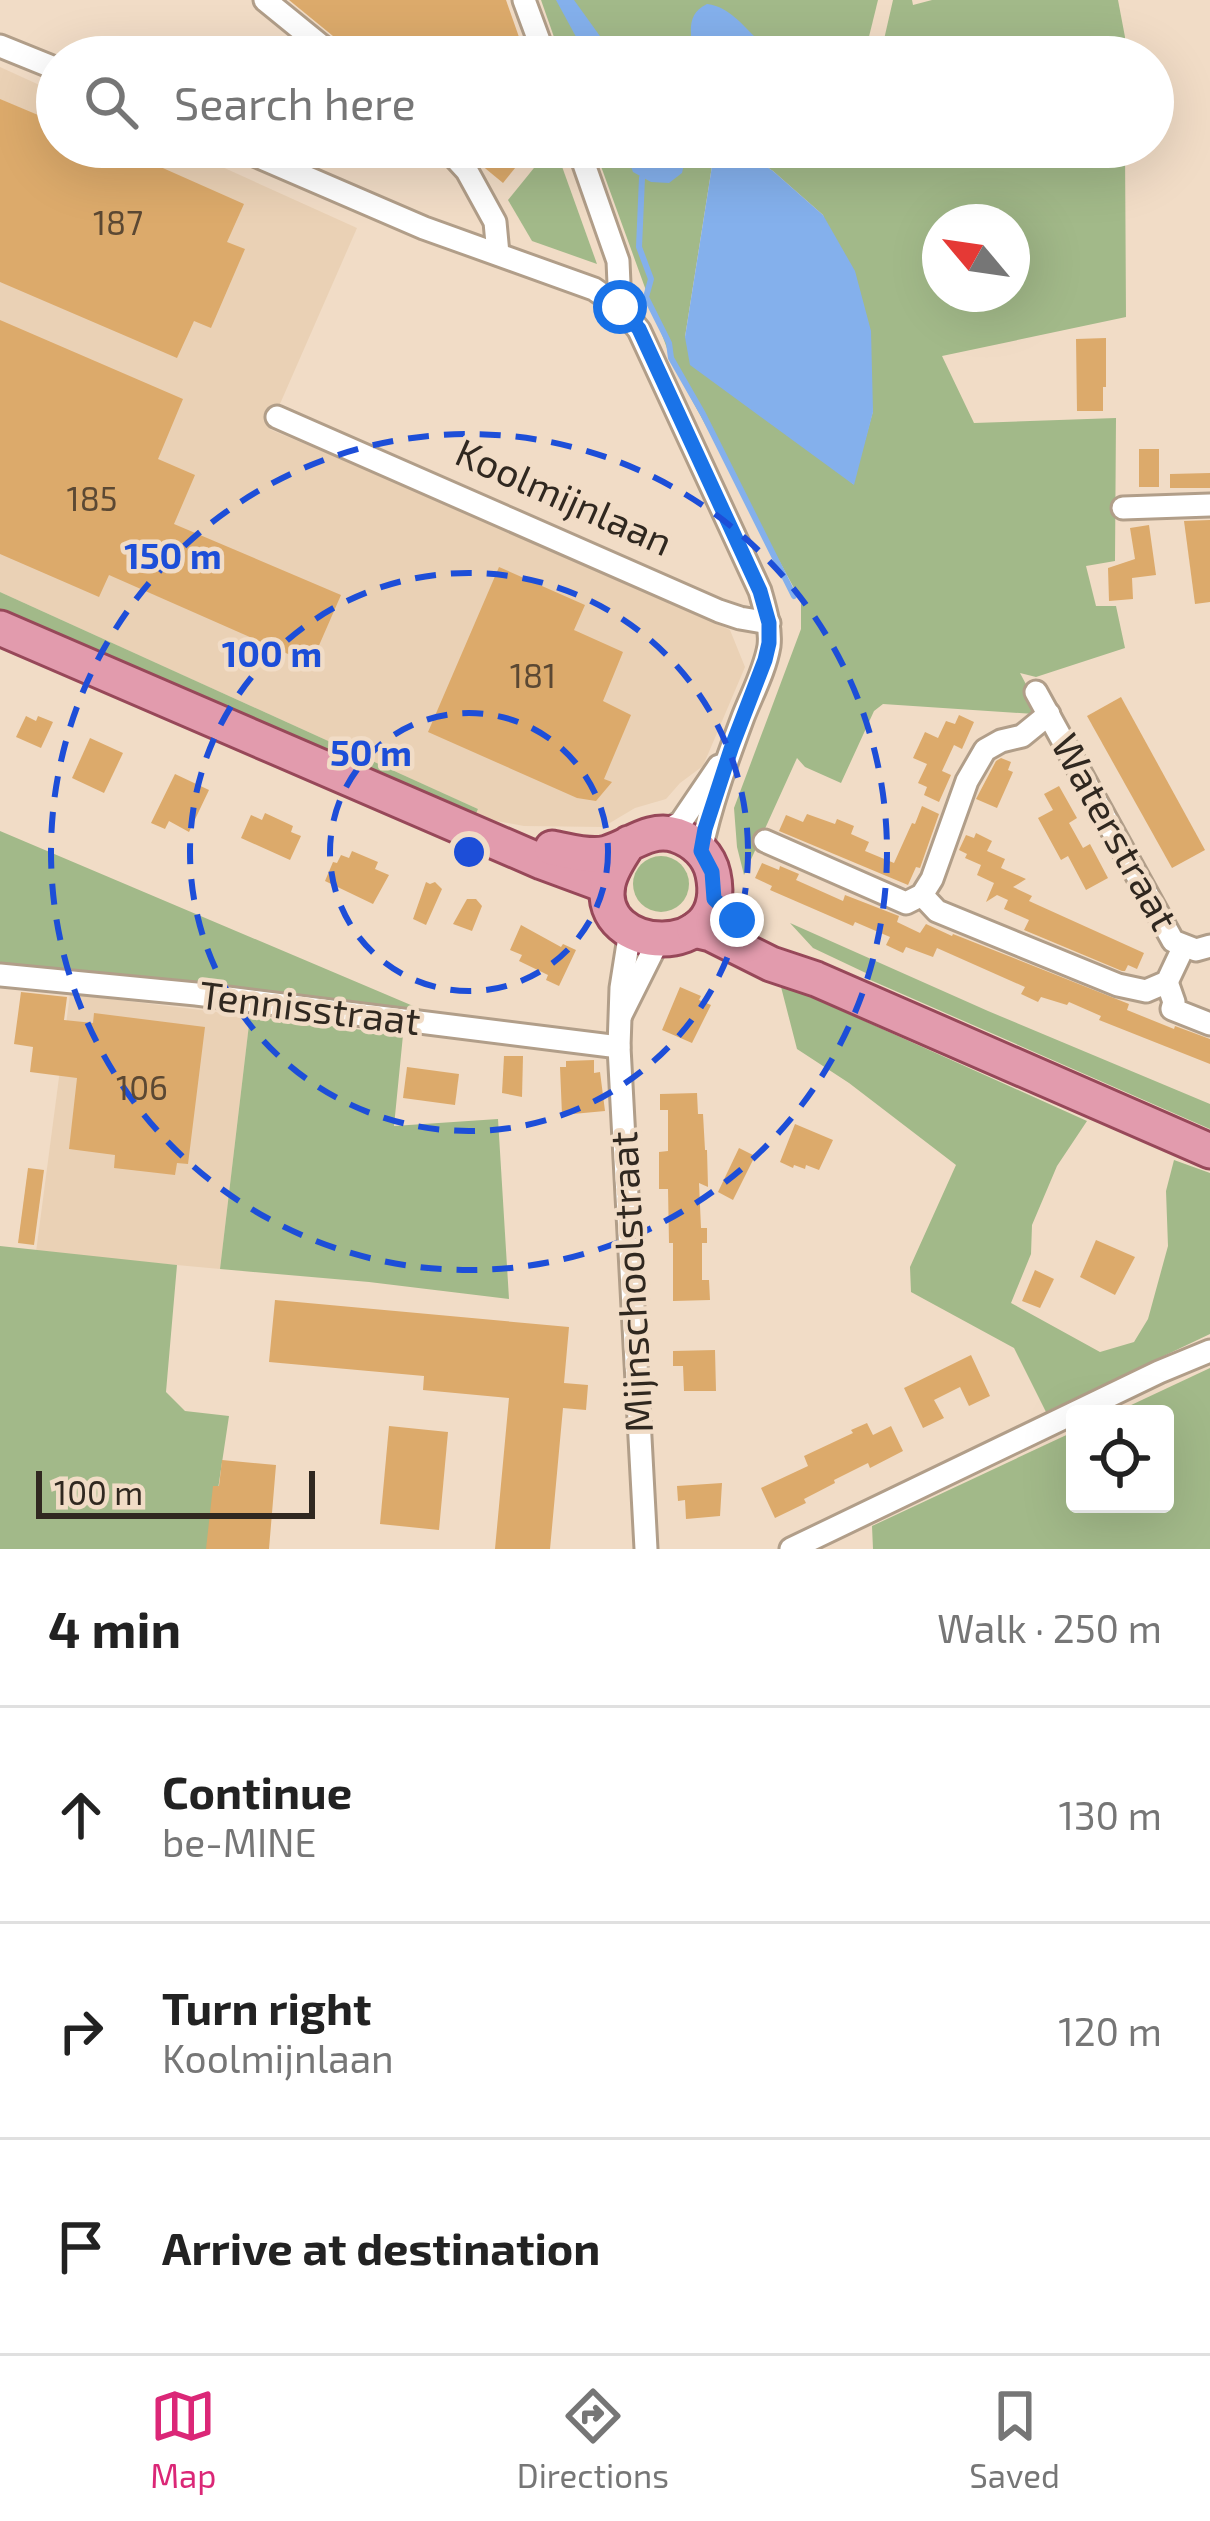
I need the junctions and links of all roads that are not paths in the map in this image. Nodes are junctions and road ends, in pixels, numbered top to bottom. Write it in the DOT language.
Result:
graph roads {
  1 [pos="266,0"];
  2 [pos="524,0"];
  3 [pos="310,36"];
  4 [pos="537,36"];
  5 [pos="0,46"];
  6 [pos="36,61"];
  7 [pos="284,168"];
  8 [pos="464,168"];
  9 [pos="585,168"];
  10 [pos="498,254"];
  11 [pos="620,307"];
  12 [pos="277,417"];
  13 [pos="1210,505"];
  14 [pos="1123,508"];
  15 [pos="769,623"];
  16 [pos="0,628"];
  17 [pos="1036,692"];
  18 [pos="1049,714"];
  19 [pos="732,746"];
  20 [pos="665,832"];
  21 [pos="765,841"];
  22 [pos="629,843"];
  23 [pos="502,844"];
  24 [pos="701,851"];
  25 [pos="607,886"];
  26 [pos="922,895"];
  27 [pos="714,899"];
  28 [pos="694,930"];
  29 [pos="644,936"];
  30 [pos="1184,946"];
  31 [pos="1210,946"];
  32 [pos="0,975"];
  33 [pos="817,979"];
  34 [pos="1167,982"];
  35 [pos="1210,1024"];
  36 [pos="619,1047"];
  37 [pos="1210,1151"];
  38 [pos="1210,1351"];
  39 [pos="646,1549"];
  40 [pos="791,1549"];
  1 -- 3 [label="street"];
  2 -- 4 [label="street"];
  5 -- 6 [label="street"];
  7 -- 10 [label="street"];
  8 -- 10 [label="street"];
  9 -- 11 [label="street"];
  10 -- 11 [label="street"];
  11 -- 15 [label="street"];
  12 -- 15 [label="street, Koolmijnlaan"];
  13 -- 14 [label="street"];
  15 -- 19 [label="street"];
  16 -- 23 [label="main road"];
  17 -- 18 [label="street, Waterstraat"];
  18 -- 26 [label="street, Waterstraat"];
  18 -- 30 [label="street, Waterstraat"];
  19 -- 20 [label="street"];
  19 -- 24 [label="street"];
  20 -- 22 [label="main road"];
  20 -- 24 [label="main road"];
  21 -- 26 [label="street, Waterstraat"];
  22 -- 23 [label="main road"];
  22 -- 25 [label="main road"];
  23 -- 25 [label="main road"];
  24 -- 27 [label="main road"];
  25 -- 29 [label="main road"];
  26 -- 34 [label="street, Waterstraat"];
  27 -- 28 [label="main road"];
  27 -- 33 [label="main road"];
  28 -- 29 [label="main road"];
  28 -- 33 [label="main road"];
  29 -- 36 [label="street, Mijnschoolstraat"];
  30 -- 31 [label="street, Waterstraat"];
  30 -- 34 [label="street, Waterstraat"];
  32 -- 36 [label="street, Tennisstraat"];
  33 -- 37 [label="main road"];
  34 -- 35 [label="street, Waterstraat"];
  36 -- 39 [label="street, Mijnschoolstraat"];
  38 -- 40 [label="street"];
}
